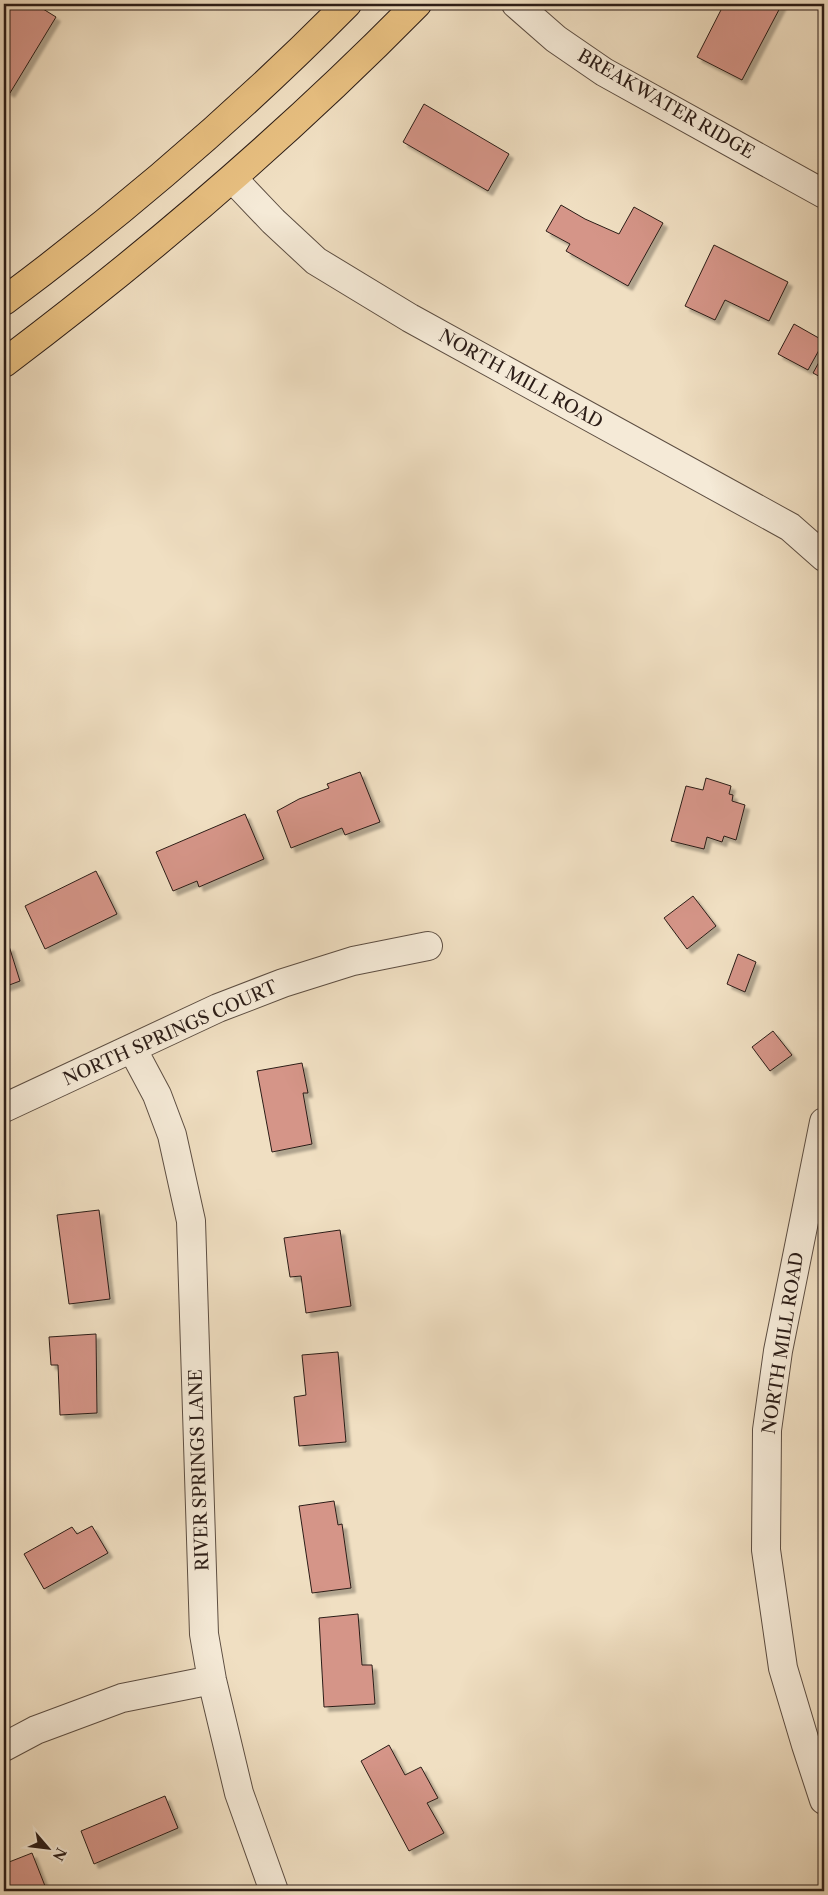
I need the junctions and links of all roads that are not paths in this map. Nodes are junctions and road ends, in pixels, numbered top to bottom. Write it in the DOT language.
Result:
graph roads {
  1 [pos="347,4"];
  2 [pos="417,4"];
  3 [pos="516,4"];
  4 [pos="232,179"];
  5 [pos="824,194"];
  6 [pos="4,301"];
  7 [pos="4,363"];
  8 [pos="824,557"];
  9 [pos="428,946"];
  10 [pos="133,1050"];
  11 [pos="4,1108"];
  12 [pos="824,1122"];
  13 [pos="212,1680"];
  14 [pos="4,1747"];
  15 [pos="824,1800"];
  16 [pos="274,1891"];
  1 -- 6 [label="main road"];
  2 -- 4 [label="main road"];
  3 -- 5 [label="street, BREAKWATER RIDGE"];
  4 -- 7 [label="main road"];
  4 -- 8 [label="street, NORTH MILL ROAD"];
  9 -- 10 [label="street, NORTH SPRINGS COURT"];
  10 -- 11 [label="street, NORTH SPRINGS COURT"];
  10 -- 13 [label="street, RIVER SPRINGS LANE"];
  12 -- 15 [label="street, NORTH MILL ROAD"];
  13 -- 14 [label="street"];
  13 -- 16 [label="street, RIVER SPRINGS LANE"];
}
